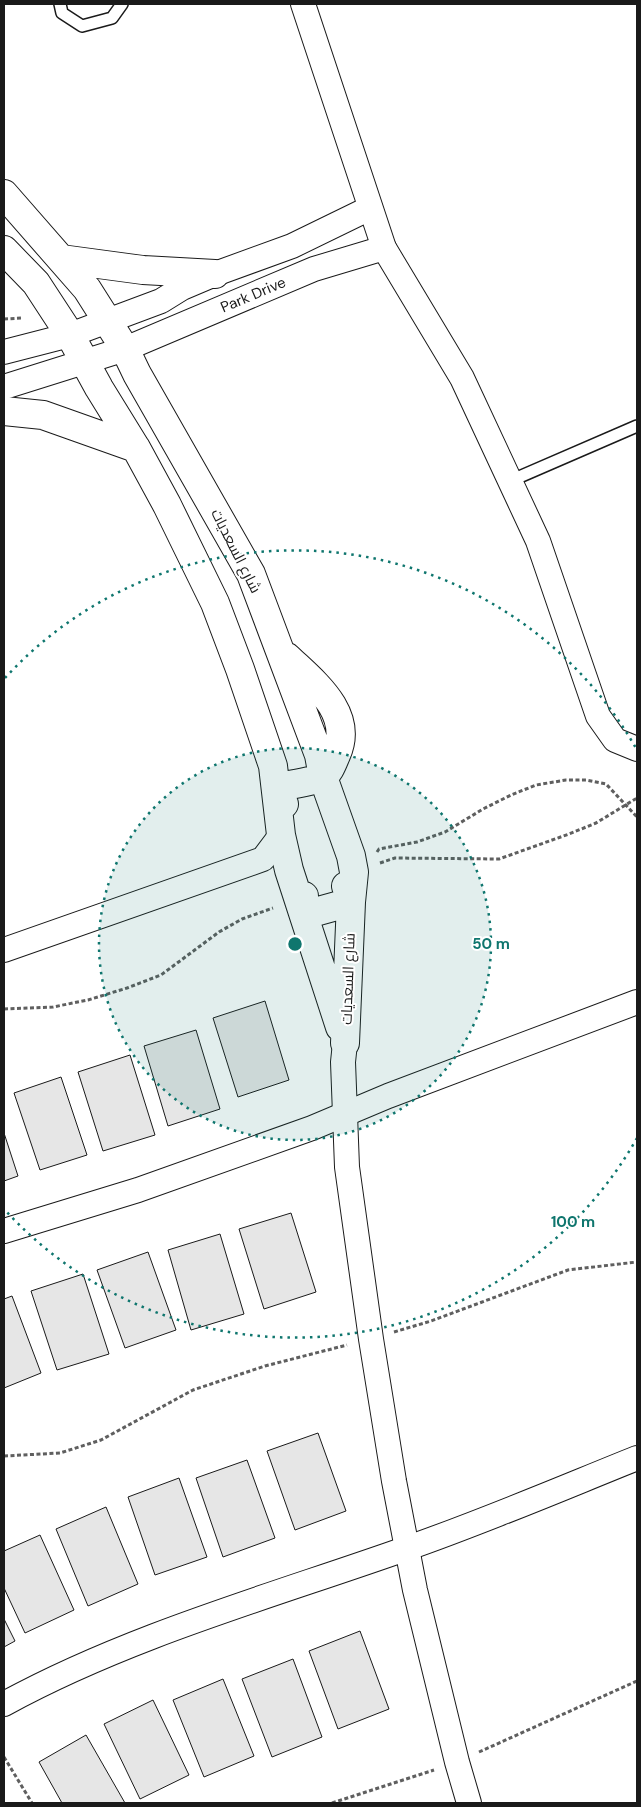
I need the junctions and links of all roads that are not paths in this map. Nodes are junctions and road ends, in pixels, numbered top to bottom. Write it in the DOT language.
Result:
graph roads {
  1 [pos="60,4"];
  2 [pos="122,4"];
  3 [pos="303,4"];
  4 [pos="4,194"];
  5 [pos="370,208"];
  6 [pos="384,248"];
  7 [pos="4,250"];
  8 [pos="61,259"];
  9 [pos="215,274"];
  10 [pos="108,322"];
  11 [pos="70,335"];
  12 [pos="125,350"];
  13 [pos="4,352"];
  14 [pos="86,362"];
  15 [pos="4,387"];
  16 [pos="4,412"];
  17 [pos="637,426"];
  18 [pos="136,448"];
  19 [pos="510,481"];
  20 [pos="637,749"];
  21 [pos="323,777"];
  22 [pos="277,788"];
  23 [pos="281,835"];
  24 [pos="351,902"];
  25 [pos="300,907"];
  26 [pos="4,950"];
  27 [pos="637,1002"];
  28 [pos="346,1043"];
  29 [pos="346,1114"];
  30 [pos="4,1231"];
  31 [pos="637,1458"];
  32 [pos="406,1549"];
  33 [pos="4,1704"];
  34 [pos="469,1803"];
  1 -- 2 [label="lane"];
  3 -- 5 [label="street"];
  4 -- 8 [label="street, شارع السعديات"];
  5 -- 6 [label="street"];
  5 -- 9 [label="street"];
  6 -- 12 [label="street, Park Drive"];
  6 -- 19 [label="street"];
  7 -- 11 [label="street, شارع السعديات"];
  8 -- 9 [label="street"];
  8 -- 10 [label="street, شارع السعديات"];
  9 -- 10 [label="street"];
  10 -- 11 [label="street"];
  10 -- 12 [label="street, شارع السعديات"];
  11 -- 13 [label="street"];
  11 -- 14 [label="street, شارع السعديات"];
  12 -- 14 [label="street, Park Drive"];
  12 -- 21 [label="street, شارع السعديات"];
  14 -- 15 [label="street, Park Drive"];
  14 -- 18 [label="street, شارع السعديات"];
  16 -- 18 [label="street"];
  17 -- 19 [label="lane"];
  18 -- 22 [label="street, شارع السعديات"];
  19 -- 20 [label="street"];
  21 -- 22 [label="street"];
  21 -- 24 [label="street"];
  21 -- 24 [label="street, شارع السعديات"];
  22 -- 23 [label="street, شارع السعديات"];
  22 -- 25 [label="street"];
  23 -- 25 [label="street, شارع السعديات"];
  23 -- 26 [label="street"];
  24 -- 25 [label="street"];
  24 -- 28 [label="street, شارع السعديات"];
  25 -- 28 [label="street, شارع السعديات"];
  27 -- 29 [label="street"];
  28 -- 29 [label="street"];
  29 -- 30 [label="street"];
  29 -- 32 [label="street"];
  31 -- 32 [label="street"];
  32 -- 33 [label="street"];
  32 -- 34 [label="street"];
}
